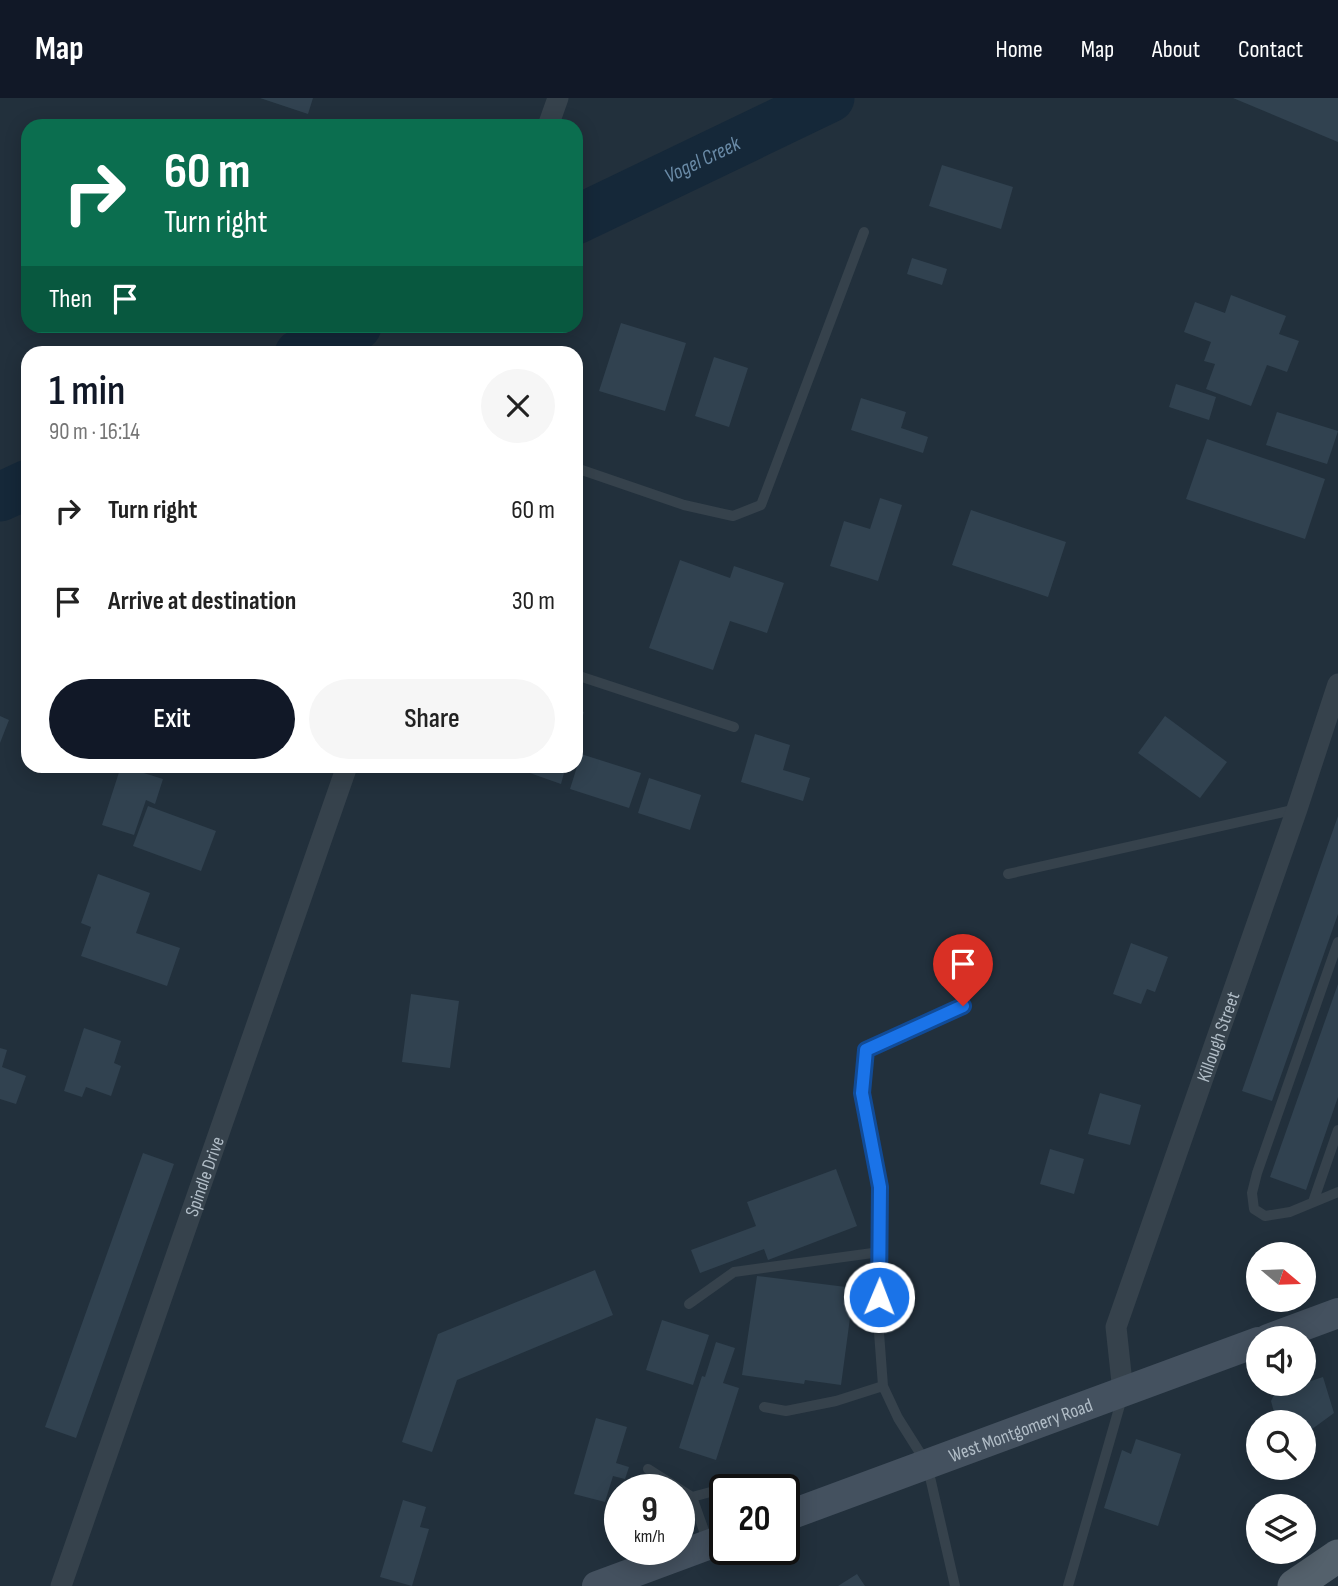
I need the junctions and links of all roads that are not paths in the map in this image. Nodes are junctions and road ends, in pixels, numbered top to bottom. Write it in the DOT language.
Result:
graph roads {
  1 [pos="558,98"];
  2 [pos="550,119"];
  3 [pos="864,232"];
  4 [pos="583,470"];
  5 [pos="583,677"];
  6 [pos="1338,684"];
  7 [pos="734,727"];
  8 [pos="345,773"];
  9 [pos="1297,809"];
  10 [pos="1009,874"];
  11 [pos="1338,942"];
  12 [pos="963,1006"];
  13 [pos="1338,1130"];
  14 [pos="1338,1192"];
  15 [pos="1313,1202"];
  16 [pos="880,1252"];
  17 [pos="690,1304"];
  18 [pos="1338,1313"];
  19 [pos="1303,1326"];
  20 [pos="1246,1346"];
  21 [pos="883,1386"];
  22 [pos="1124,1392"];
  23 [pos="764,1407"];
  24 [pos="927,1464"];
  25 [pos="648,1469"];
  26 [pos="656,1474"];
  27 [pos="695,1502"];
  28 [pos="800,1503"];
  29 [pos="709,1528"];
  30 [pos="709,1545"];
  31 [pos="1338,1556"];
  32 [pos="627,1581"];
  33 [pos="1066,1585"];
  34 [pos="61,1586"];
  35 [pos="597,1586"];
  36 [pos="955,1586"];
  37 [pos="1294,1586"];
  1 -- 2 [label="street"];
  3 -- 4 [label="lane"];
  5 -- 7 [label="lane"];
  6 -- 9 [label="street, Killough Street"];
  8 -- 34 [label="street, Spindle Drive"];
  9 -- 10 [label="lane"];
  9 -- 22 [label="street, Killough Street"];
  11 -- 15 [label="lane"];
  12 -- 16 [label="lane"];
  13 -- 15 [label="lane"];
  14 -- 15 [label="lane"];
  16 -- 17 [label="lane"];
  16 -- 21 [label="lane"];
  18 -- 19 [label="main road"];
  20 -- 22 [label="main road, West Montgomery Road"];
  21 -- 23 [label="lane"];
  21 -- 24 [label="lane"];
  22 -- 24 [label="main road, West Montgomery Road"];
  22 -- 33 [label="lane"];
  24 -- 28 [label="main road, West Montgomery Road"];
  24 -- 36 [label="lane"];
  25 -- 26 [label="lane"];
  27 -- 29 [label="lane"];
  30 -- 32 [label="main road"];
  31 -- 37 [label="main road"];
  32 -- 35 [label="main road"];
}
